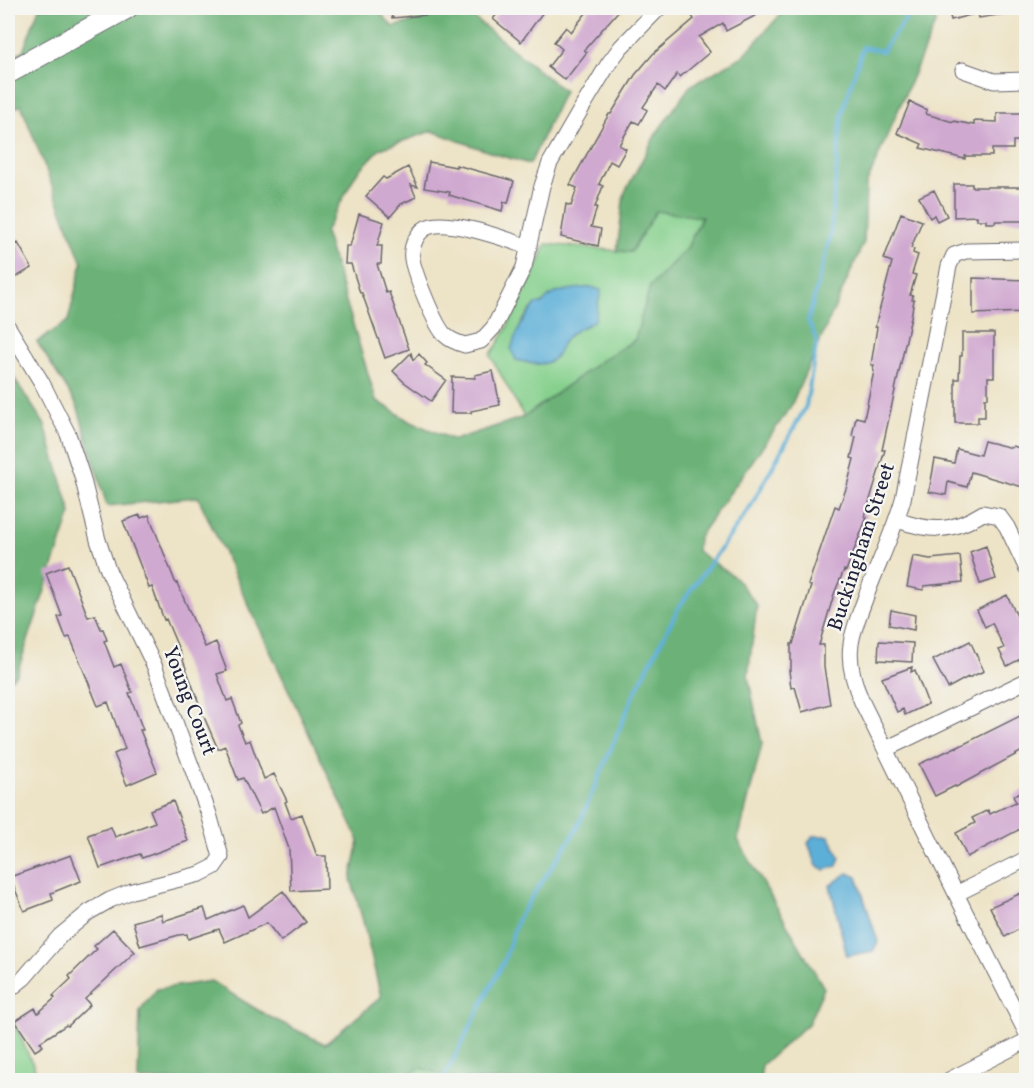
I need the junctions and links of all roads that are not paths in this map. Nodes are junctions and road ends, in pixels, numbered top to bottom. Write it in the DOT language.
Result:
graph roads {
  1 [pos="127,8"];
  2 [pos="659,8"];
  3 [pos="963,70"];
  4 [pos="8,73"];
  5 [pos="1026,80"];
  6 [pos="529,247"];
  7 [pos="1026,250"];
  8 [pos="8,327"];
  9 [pos="897,520"];
  10 [pos="1026,567"];
  11 [pos="1026,681"];
  12 [pos="886,749"];
  13 [pos="1026,860"];
  14 [pos="956,894"];
  15 [pos="8,991"];
  16 [pos="1026,1032"];
  17 [pos="1026,1041"];
  18 [pos="950,1080"];
  1 -- 4 [label="main road"];
  2 -- 6 [label="street"];
  3 -- 5 [label="street"];
  6 -- 6 [label="street"];
  7 -- 9 [label="street, Buckingham Street"];
  8 -- 15 [label="street, Young Court"];
  9 -- 10 [label="street"];
  9 -- 12 [label="street, Buckingham Street"];
  11 -- 12 [label="street"];
  12 -- 14 [label="street, Buckingham Street"];
  13 -- 14 [label="street"];
  14 -- 16 [label="street, Buckingham Street"];
  17 -- 18 [label="street"];
}
